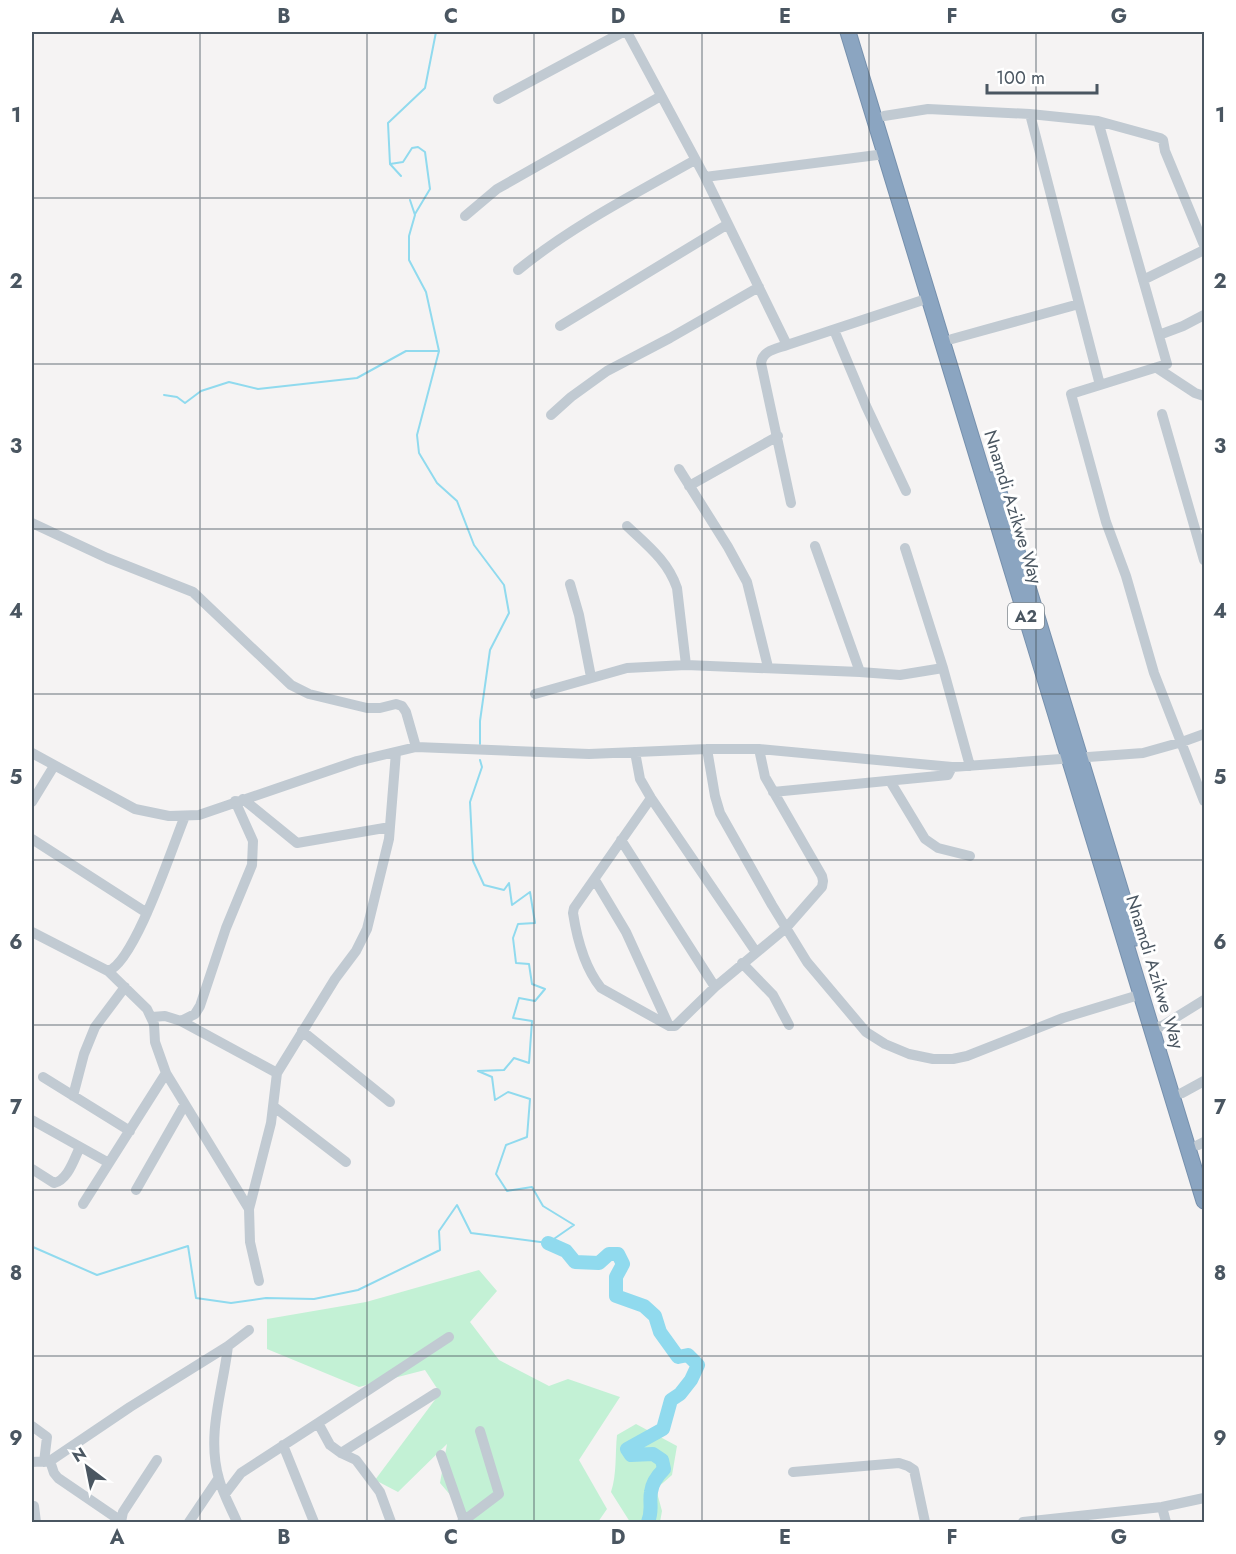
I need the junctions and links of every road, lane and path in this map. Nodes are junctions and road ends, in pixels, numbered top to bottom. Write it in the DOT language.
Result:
graph roads {
  1 [pos="625,32"];
  2 [pos="848,32"];
  3 [pos="858,32"];
  4 [pos="662,96"];
  5 [pos="498,99"];
  6 [pos="1030,114"];
  7 [pos="884,116"];
  8 [pos="1098,121"];
  9 [pos="885,154"];
  10 [pos="695,160"];
  11 [pos="705,177"];
  12 [pos="465,216"];
  13 [pos="728,224"];
  14 [pos="1204,245"];
  15 [pos="1204,250"];
  16 [pos="518,270"];
  17 [pos="1143,280"];
  18 [pos="759,287"];
  19 [pos="929,298"];
  20 [pos="1079,304"];
  21 [pos="1204,315"];
  22 [pos="560,326"];
  23 [pos="834,330"];
  24 [pos="1159,335"];
  25 [pos="952,339"];
  26 [pos="788,345"];
  27 [pos="1157,369"];
  28 [pos="1100,385"];
  29 [pos="1204,396"];
  30 [pos="1162,414"];
  31 [pos="551,415"];
  32 [pos="778,436"];
  33 [pos="679,469"];
  34 [pos="689,486"];
  35 [pos="906,491"];
  36 [pos="791,503"];
  37 [pos="32,523"];
  38 [pos="627,526"];
  39 [pos="815,546"];
  40 [pos="905,548"];
  41 [pos="1204,561"];
  42 [pos="570,584"];
  43 [pos="686,665"];
  44 [pos="768,667"];
  45 [pos="943,668"];
  46 [pos="860,672"];
  47 [pos="591,677"];
  48 [pos="535,694"];
  49 [pos="1204,734"];
  50 [pos="1182,742"];
  51 [pos="416,747"];
  52 [pos="759,748"];
  53 [pos="707,749"];
  54 [pos="396,752"];
  55 [pos="635,752"];
  56 [pos="32,753"];
  57 [pos="1075,759"];
  58 [pos="54,766"];
  59 [pos="970,766"];
  60 [pos="952,767"];
  61 [pos="890,781"];
  62 [pos="773,792"];
  63 [pos="651,798"];
  64 [pos="239,800"];
  65 [pos="1204,801"];
  66 [pos="32,802"];
  67 [pos="185,816"];
  68 [pos="390,827"];
  69 [pos="32,839"];
  70 [pos="621,840"];
  71 [pos="970,856"];
  72 [pos="595,880"];
  73 [pos="147,913"];
  74 [pos="786,928"];
  75 [pos="32,932"];
  76 [pos="756,952"];
  77 [pos="742,963"];
  78 [pos="108,971"];
  79 [pos="124,987"];
  80 [pos="715,987"];
  81 [pos="1142,994"];
  82 [pos="1204,1000"];
  83 [pos="152,1017"];
  84 [pos="181,1021"];
  85 [pos="789,1025"];
  86 [pos="669,1026"];
  87 [pos="1157,1027"];
  88 [pos="302,1031"];
  89 [pos="166,1073"];
  90 [pos="277,1073"];
  91 [pos="43,1077"];
  92 [pos="1204,1081"];
  93 [pos="1182,1093"];
  94 [pos="74,1096"];
  95 [pos="390,1102"];
  96 [pos="185,1104"];
  97 [pos="273,1106"];
  98 [pos="32,1120"];
  99 [pos="130,1131"];
  100 [pos="1201,1143"];
  101 [pos="80,1147"];
  102 [pos="346,1162"];
  103 [pos="109,1163"];
  104 [pos="1204,1168"];
  105 [pos="32,1169"];
  106 [pos="136,1190"];
  107 [pos="1204,1201"];
  108 [pos="83,1204"];
  109 [pos="249,1209"];
  110 [pos="259,1281"];
  111 [pos="249,1330"];
  112 [pos="449,1337"];
  113 [pos="228,1346"];
  114 [pos="436,1393"];
  115 [pos="318,1423"];
  116 [pos="32,1426"];
  117 [pos="480,1431"];
  118 [pos="283,1445"];
  119 [pos="341,1453"];
  120 [pos="441,1455"];
  121 [pos="157,1460"];
  122 [pos="47,1461"];
  123 [pos="32,1462"];
  124 [pos="793,1472"];
  125 [pos="218,1479"];
  126 [pos="225,1494"];
  127 [pos="1204,1498"];
  128 [pos="34,1506"];
  129 [pos="1162,1507"];
  130 [pos="1052,1521"];
  131 [pos="36,1522"];
  132 [pos="121,1522"];
  133 [pos="189,1522"];
  134 [pos="237,1522"];
  135 [pos="314,1522"];
  136 [pos="391,1522"];
  137 [pos="463,1522"];
  138 [pos="925,1522"];
  139 [pos="1023,1522"];
  140 [pos="1166,1522"];
  1 -- 4 [label="street"];
  1 -- 5 [label="street"];
  2 -- 9 [label="highway, Nnamdi Azikwe Way / A2"];
  3 -- 7 [label="highway, Nnamdi Azikwe Way / A2"];
  4 -- 10 [label="street"];
  4 -- 12 [label="street"];
  6 -- 7 [label="street"];
  6 -- 8 [label="street"];
  6 -- 20 [label="street"];
  7 -- 25 [label="highway, Nnamdi Azikwe Way / A2"];
  8 -- 14 [label="street"];
  8 -- 17 [label="street"];
  9 -- 11 [label="street"];
  9 -- 19 [label="highway, Nnamdi Azikwe Way / A2"];
  10 -- 11 [label="street"];
  10 -- 16 [label="street"];
  11 -- 13 [label="street"];
  13 -- 18 [label="street"];
  13 -- 22 [label="street"];
  15 -- 17 [label="street"];
  17 -- 24 [label="street"];
  18 -- 26 [label="street"];
  18 -- 31 [label="street"];
  19 -- 23 [label="street"];
  19 -- 57 [label="highway, Nnamdi Azikwe Way / A2"];
  20 -- 25 [label="street"];
  20 -- 28 [label="street"];
  21 -- 24 [label="street"];
  23 -- 26 [label="street"];
  23 -- 35 [label="street"];
  24 -- 27 [label="street"];
  25 -- 57 [label="highway, Nnamdi Azikwe Way / A2"];
  26 -- 32 [label="street"];
  27 -- 28 [label="street"];
  27 -- 29 [label="street"];
  28 -- 50 [label="street"];
  30 -- 41 [label="street"];
  32 -- 34 [label="street"];
  32 -- 36 [label="street"];
  33 -- 34 [label="street"];
  34 -- 44 [label="street"];
  37 -- 51 [label="street"];
  38 -- 43 [label="street"];
  39 -- 46 [label="street"];
  40 -- 45 [label="street"];
  42 -- 47 [label="street"];
  43 -- 44 [label="street"];
  43 -- 47 [label="street"];
  44 -- 46 [label="street"];
  45 -- 46 [label="street"];
  45 -- 59 [label="street"];
  47 -- 48 [label="street"];
  49 -- 50 [label="street"];
  50 -- 57 [label="street"];
  50 -- 65 [label="street"];
  51 -- 54 [label="street"];
  51 -- 55 [label="street"];
  52 -- 53 [label="street"];
  52 -- 60 [label="street"];
  52 -- 62 [label="street"];
  53 -- 55 [label="street"];
  53 -- 74 [label="street"];
  54 -- 64 [label="street"];
  54 -- 68 [label="street"];
  55 -- 63 [label="street"];
  56 -- 58 [label="street"];
  57 -- 59 [label="street"];
  57 -- 81 [label="highway, Nnamdi Azikwe Way / A2"];
  57 -- 87 [label="highway, Nnamdi Azikwe Way / A2"];
  58 -- 66 [label="street"];
  58 -- 67 [label="street"];
  59 -- 60 [label="street"];
  60 -- 61 [label="street"];
  61 -- 62 [label="street"];
  61 -- 71 [label="street"];
  62 -- 74 [label="street"];
  63 -- 70 [label="street"];
  63 -- 76 [label="street"];
  64 -- 67 [label="street"];
  64 -- 68 [label="street"];
  64 -- 84 [label="street"];
  67 -- 73 [label="street"];
  68 -- 88 [label="street"];
  69 -- 73 [label="street"];
  70 -- 72 [label="street"];
  70 -- 80 [label="street"];
  72 -- 86 [label="street"];
  72 -- 86 [label="street"];
  73 -- 78 [label="street"];
  74 -- 76 [label="street"];
  74 -- 81 [label="street"];
  75 -- 78 [label="street"];
  76 -- 77 [label="street"];
  77 -- 80 [label="street"];
  77 -- 85 [label="street"];
  78 -- 79 [label="street"];
  79 -- 83 [label="street"];
  79 -- 94 [label="street"];
  80 -- 86 [label="street"];
  81 -- 87 [label="highway, Nnamdi Azikwe Way / A2"];
  82 -- 87 [label="street"];
  83 -- 84 [label="street"];
  83 -- 89 [label="street"];
  84 -- 90 [label="street"];
  87 -- 93 [label="highway, Nnamdi Azikwe Way / A2"];
  87 -- 107 [label="highway, Nnamdi Azikwe Way / A2"];
  88 -- 90 [label="street"];
  88 -- 95 [label="street"];
  89 -- 96 [label="street"];
  89 -- 99 [label="street"];
  90 -- 97 [label="street"];
  91 -- 94 [label="street"];
  92 -- 93 [label="street"];
  93 -- 100 [label="highway, Nnamdi Azikwe Way / A2"];
  94 -- 99 [label="street"];
  96 -- 106 [label="street"];
  96 -- 109 [label="street"];
  97 -- 102 [label="street"];
  97 -- 109 [label="street"];
  98 -- 101 [label="street"];
  99 -- 103 [label="street"];
  100 -- 104 [label="highway, Nnamdi Azikwe Way / A2"];
  101 -- 103 [label="street"];
  101 -- 105 [label="street"];
  103 -- 108 [label="street"];
  109 -- 110 [label="street"];
  111 -- 113 [label="street"];
  112 -- 115 [label="street"];
  113 -- 122 [label="street"];
  113 -- 125 [label="street"];
  114 -- 119 [label="street"];
  115 -- 118 [label="street"];
  115 -- 119 [label="street"];
  116 -- 122 [label="street"];
  117 -- 137 [label="street"];
  118 -- 126 [label="street"];
  118 -- 135 [label="street"];
  119 -- 136 [label="street"];
  120 -- 137 [label="street"];
  121 -- 132 [label="street"];
  122 -- 123 [label="street"];
  122 -- 132 [label="street"];
  124 -- 138 [label="street"];
  125 -- 126 [label="street"];
  125 -- 133 [label="street"];
  126 -- 134 [label="street"];
  127 -- 129 [label="street"];
  128 -- 131 [label="street"];
  129 -- 130 [label="street"];
  129 -- 140 [label="street"];
  130 -- 139 [label="street"];
}
